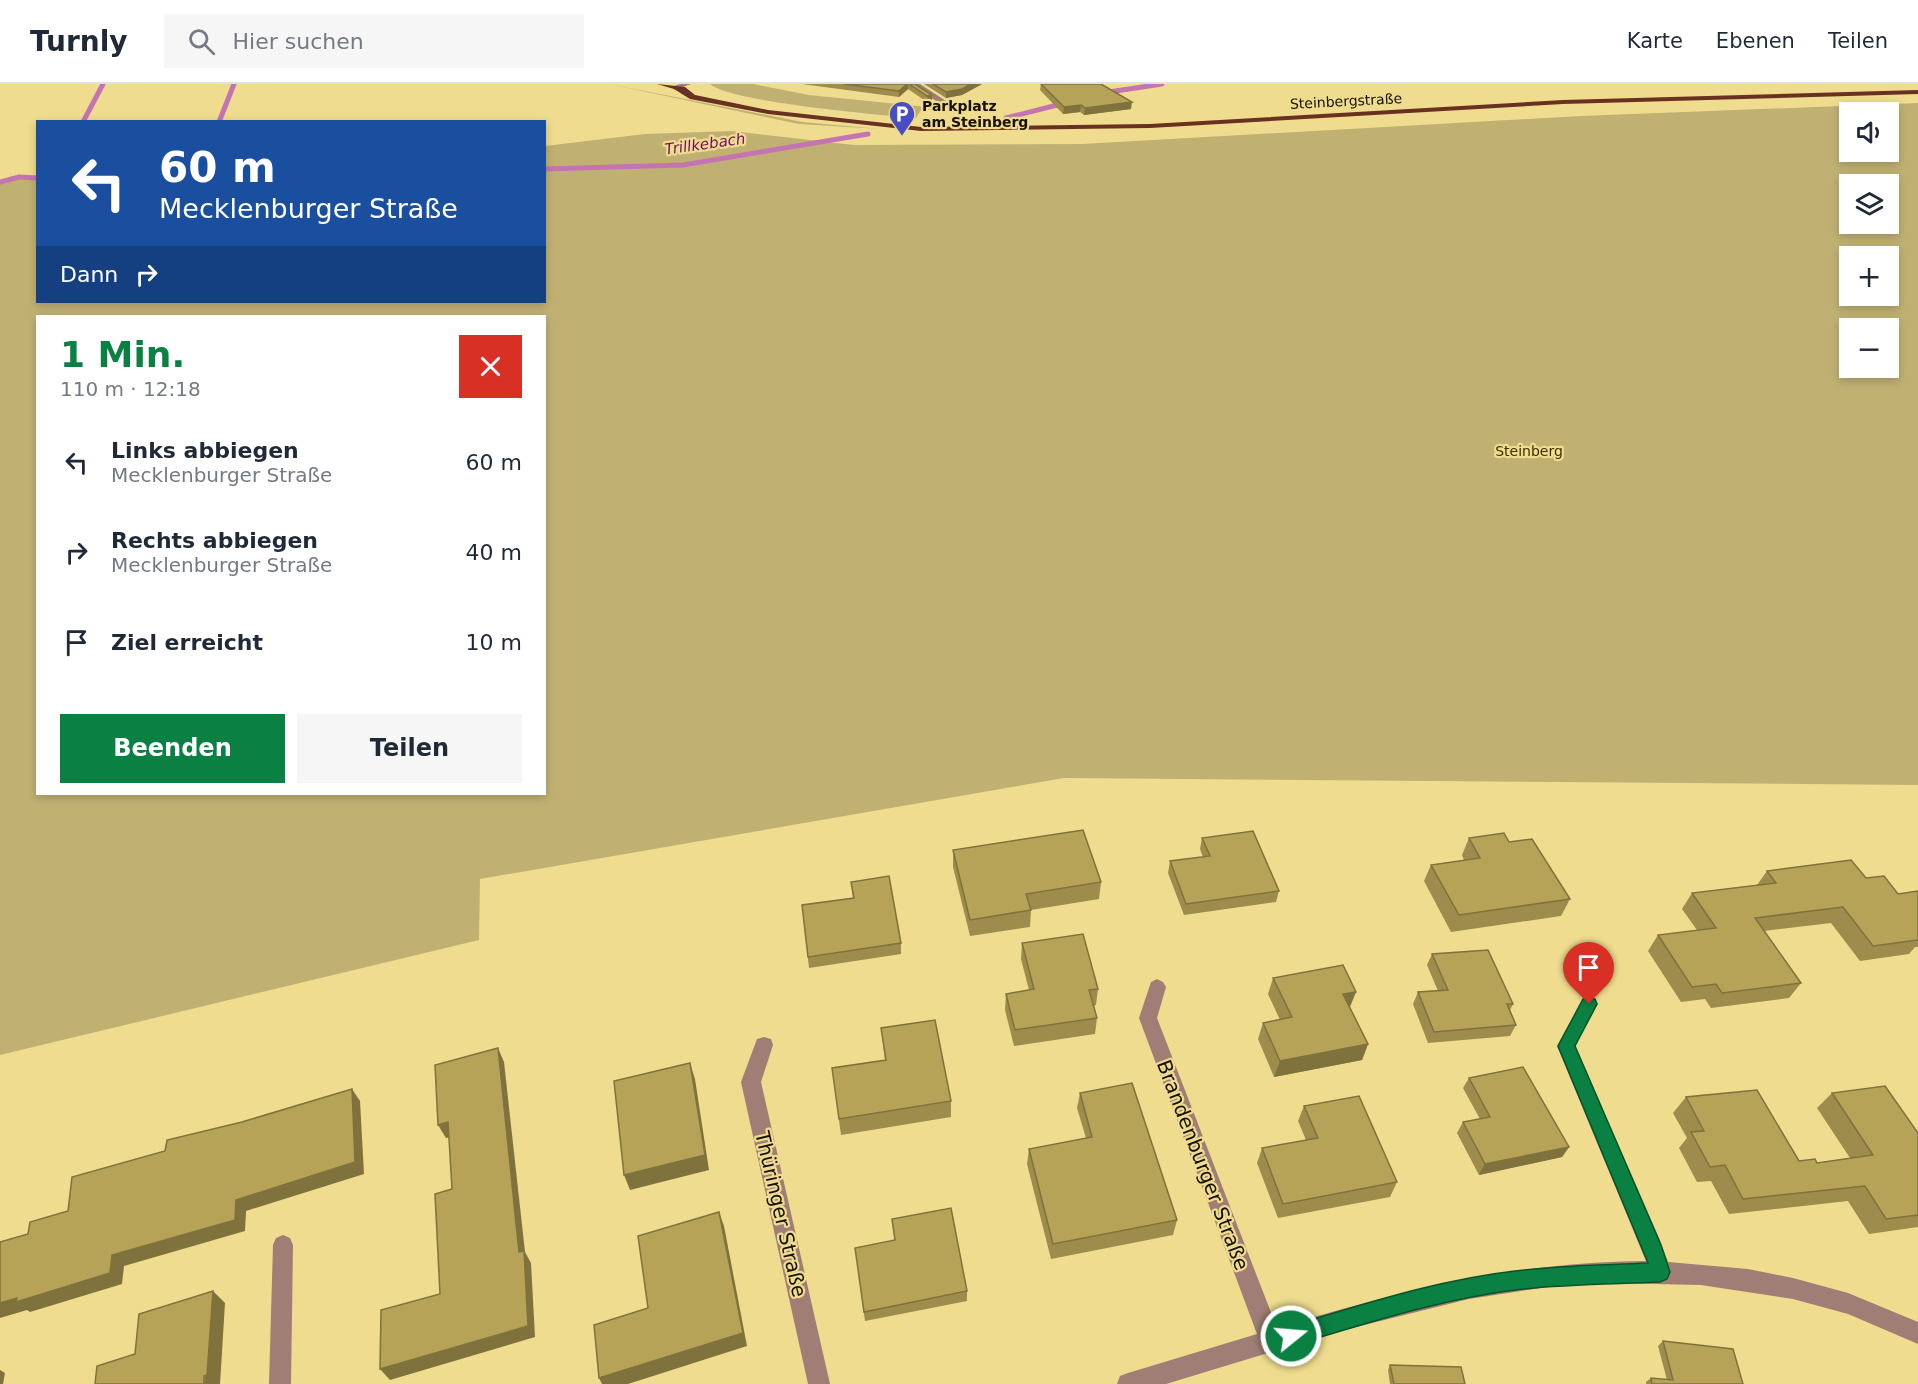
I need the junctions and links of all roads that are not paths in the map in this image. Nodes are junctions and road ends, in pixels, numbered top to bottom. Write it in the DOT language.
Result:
graph roads {
  1 [pos="661,84"];
  2 [pos="687,84"];
  3 [pos="915,84"];
  4 [pos="677,88"];
  5 [pos="1918,92"];
  6 [pos="942,101"];
  7 [pos="1156,987"];
  8 [pos="1589,1004"];
  9 [pos="764,1045"];
  10 [pos="283,1245"];
  11 [pos="1660,1272"];
  12 [pos="1918,1333"];
  13 [pos="1271,1342"];
  14 [pos="280,1384"];
  15 [pos="819,1384"];
  16 [pos="1128,1384"];
  1 -- 4 [label="main road, Steinbergstraße"];
  2 -- 4 [label="street"];
  3 -- 6 [label="street"];
  4 -- 5 [label="main road, Steinbergstraße"];
  7 -- 13 [label="street, Brandenburger Straße"];
  8 -- 11 [label="street"];
  9 -- 15 [label="street, Thüringer Straße"];
  10 -- 14 [label="street"];
  11 -- 12 [label="street"];
  11 -- 13 [label="street"];
  13 -- 16 [label="street"];
}
